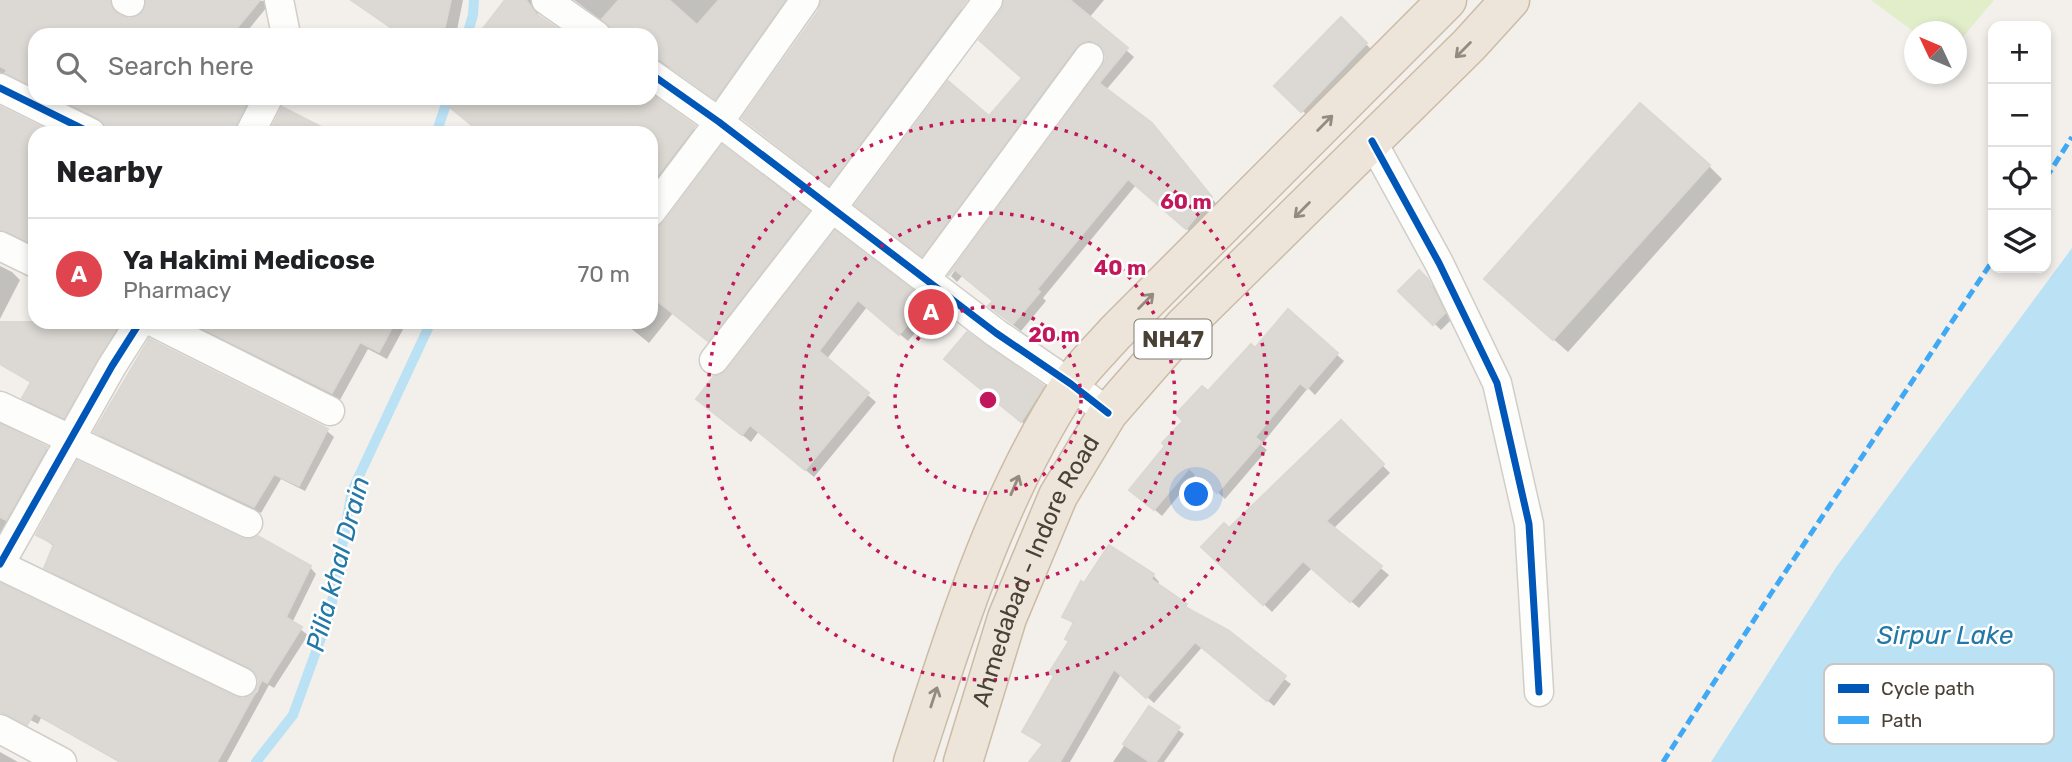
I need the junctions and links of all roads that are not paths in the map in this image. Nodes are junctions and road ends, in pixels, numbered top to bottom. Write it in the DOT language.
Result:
graph roads {
  1 [pos="279,0"];
  2 [pos="546,0"];
  3 [pos="805,0"];
  4 [pos="988,0"];
  5 [pos="1447,0"];
  6 [pos="1510,0"];
  7 [pos="285,28"];
  8 [pos="586,28"];
  9 [pos="1089,57"];
  10 [pos="658,79"];
  11 [pos="0,88"];
  12 [pos="28,102"];
  13 [pos="34,105"];
  14 [pos="264,105"];
  15 [pos="719,122"];
  16 [pos="77,126"];
  17 [pos="254,126"];
  18 [pos="1371,141"];
  19 [pos="658,203"];
  20 [pos="832,208"];
  21 [pos="0,246"];
  22 [pos="28,260"];
  23 [pos="926,278"];
  24 [pos="136,329"];
  25 [pos="167,329"];
  26 [pos="714,360"];
  27 [pos="1071,384"];
  28 [pos="0,406"];
  29 [pos="330,411"];
  30 [pos="1108,413"];
  31 [pos="70,440"];
  32 [pos="247,523"];
  33 [pos="0,564"];
  34 [pos="242,682"];
  35 [pos="1539,692"];
  36 [pos="0,729"];
  37 [pos="62,762"];
  38 [pos="913,762"];
  39 [pos="963,762"];
  1 -- 7 [label="street"];
  2 -- 8 [label="street"];
  3 -- 15 [label="street"];
  4 -- 20 [label="street"];
  27 -- 5 [label="highway, Ahmedabad - Indore Road / NH47, one-way"];
  6 -- 18 [label="highway, Ahmedabad - Indore Road / NH47, one-way"];
  9 -- 23 [label="street"];
  10 -- 15 [label="street"];
  11 -- 12 [label="street"];
  13 -- 16 [label="street"];
  14 -- 17 [label="street"];
  15 -- 19 [label="street"];
  15 -- 20 [label="street"];
  18 -- 30 [label="highway, Ahmedabad - Indore Road / NH47, one-way"];
  18 -- 35 [label="street"];
  20 -- 23 [label="street"];
  20 -- 26 [label="street"];
  21 -- 22 [label="street"];
  23 -- 27 [label="street"];
  24 -- 31 [label="street"];
  25 -- 29 [label="street"];
  27 -- 30 [label="street"];
  38 -- 27 [label="highway, Ahmedabad - Indore Road / NH47, one-way"];
  28 -- 31 [label="street"];
  30 -- 39 [label="highway, Ahmedabad - Indore Road / NH47"];
  31 -- 32 [label="street"];
  31 -- 33 [label="street"];
  33 -- 34 [label="street"];
  36 -- 37 [label="street"];
}
